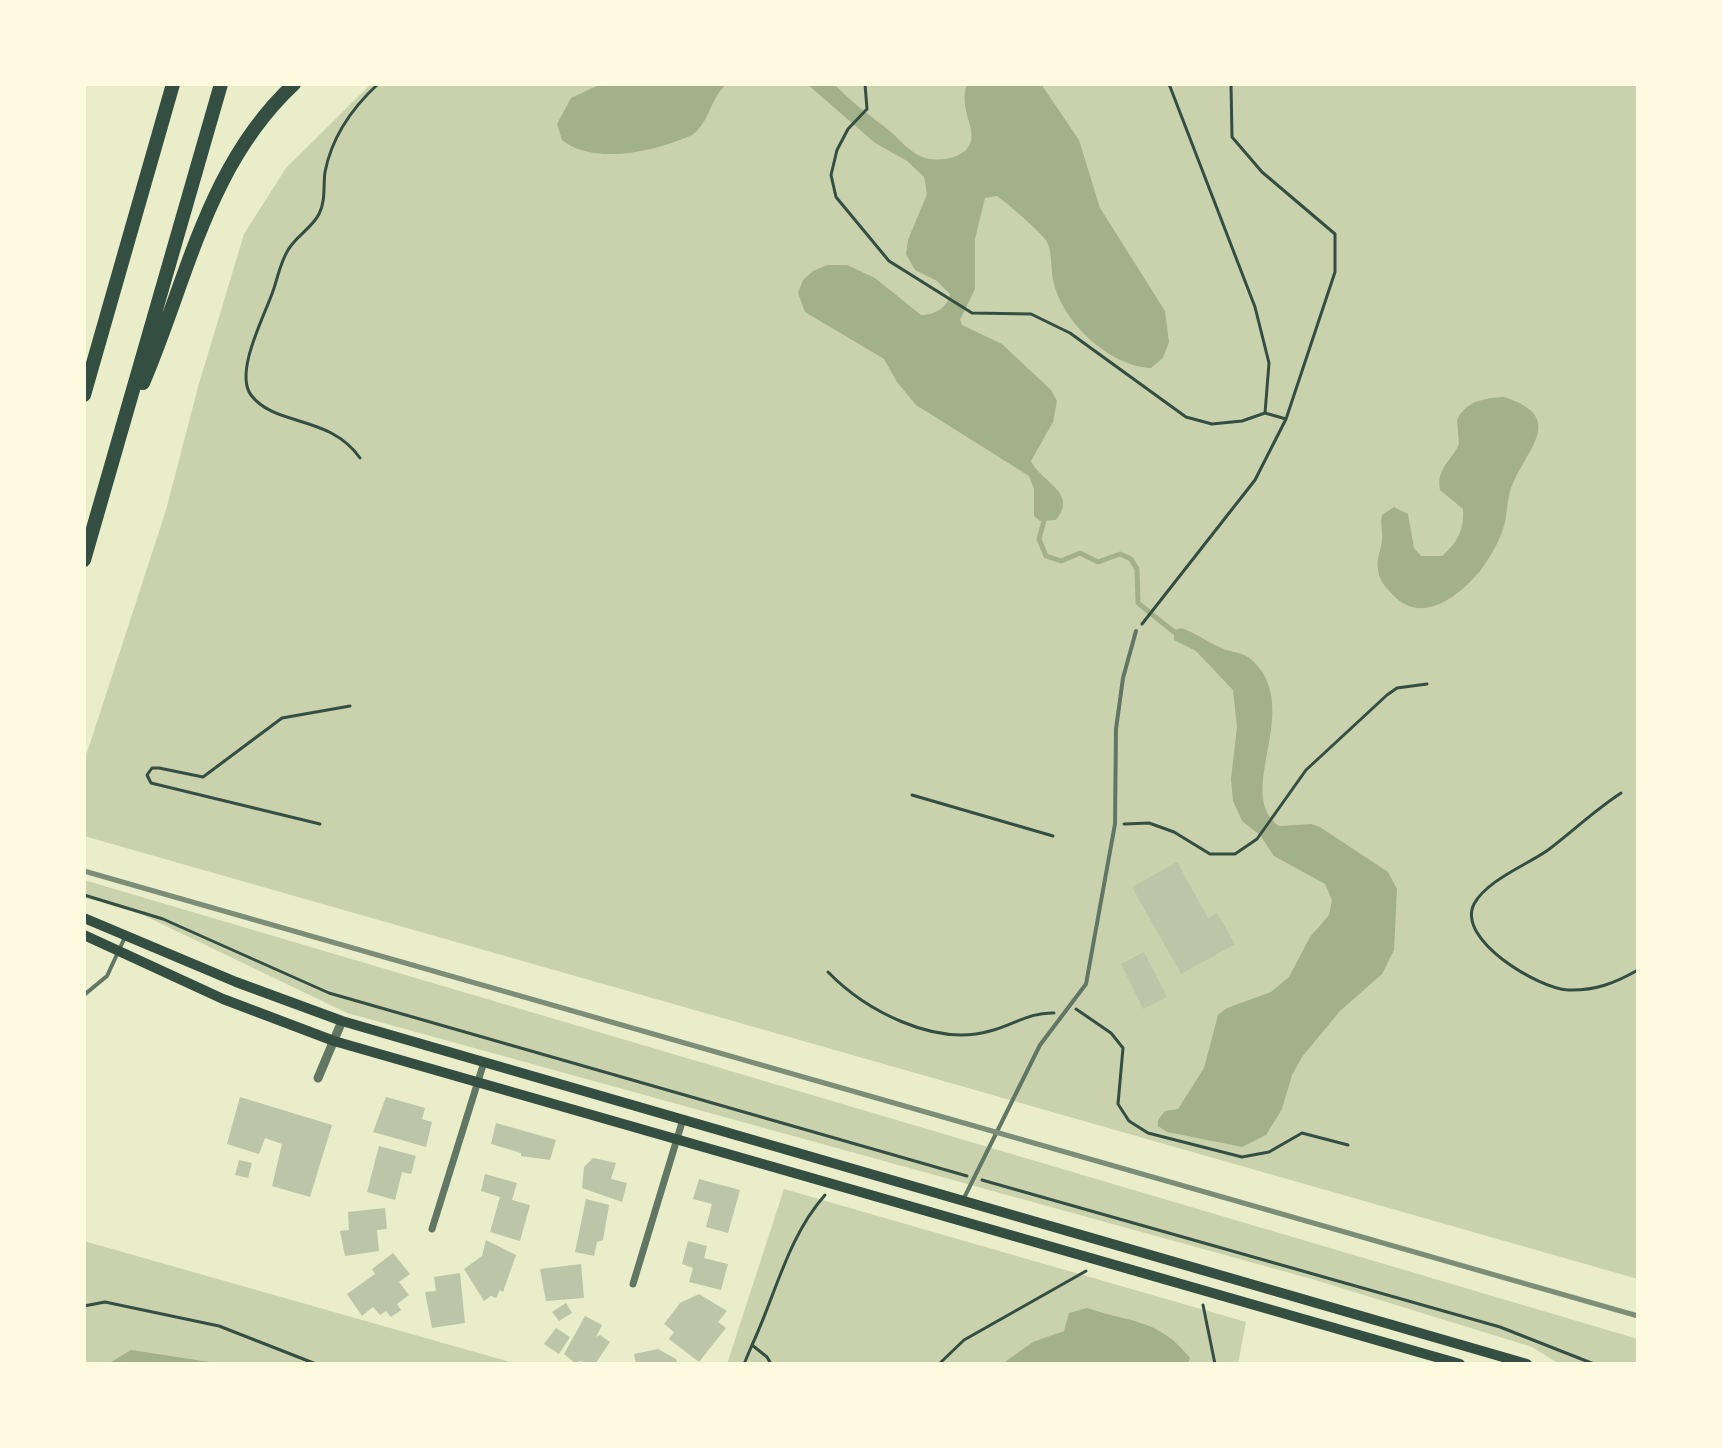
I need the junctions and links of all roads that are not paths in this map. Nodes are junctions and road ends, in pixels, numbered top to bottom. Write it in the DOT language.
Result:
graph roads {
  1 [pos="164,84"];
  2 [pos="173,84"];
  3 [pos="221,84"];
  4 [pos="294,84"];
  5 [pos="153,154"];
  6 [pos="84,395"];
  7 [pos="120,438"];
  8 [pos="84,560"];
  9 [pos="1136,631"];
  10 [pos="84,918"];
  11 [pos="84,935"];
  12 [pos="126,935"];
  13 [pos="119,952"];
  14 [pos="84,995"];
  15 [pos="342,1021"];
  16 [pos="334,1041"];
  17 [pos="484,1062"];
  18 [pos="318,1078"];
  19 [pos="478,1082"];
  20 [pos="683,1119"];
  21 [pos="677,1140"];
  22 [pos="963,1200"];
  23 [pos="432,1229"];
  24 [pos="633,1284"];
  25 [pos="1460,1364"];
  26 [pos="1527,1364"];
  1 -- 5 [label="highway"];
  2 -- 5 [label="highway"];
  3 -- 7 [label="highway"];
  4 -- 7 [label="highway"];
  5 -- 6 [label="highway"];
  7 -- 8 [label="highway"];
  9 -- 22 [label="lane"];
  10 -- 12 [label="main road"];
  11 -- 13 [label="main road"];
  12 -- 13 [label="lane"];
  12 -- 15 [label="main road"];
  13 -- 14 [label="lane"];
  13 -- 16 [label="main road"];
  15 -- 16 [label="street"];
  15 -- 17 [label="main road"];
  16 -- 18 [label="street"];
  16 -- 19 [label="main road"];
  17 -- 19 [label="street"];
  17 -- 20 [label="main road"];
  19 -- 21 [label="main road"];
  19 -- 23 [label="street"];
  20 -- 21 [label="street"];
  20 -- 22 [label="main road"];
  21 -- 24 [label="street"];
  21 -- 25 [label="main road"];
  22 -- 26 [label="main road"];
}
